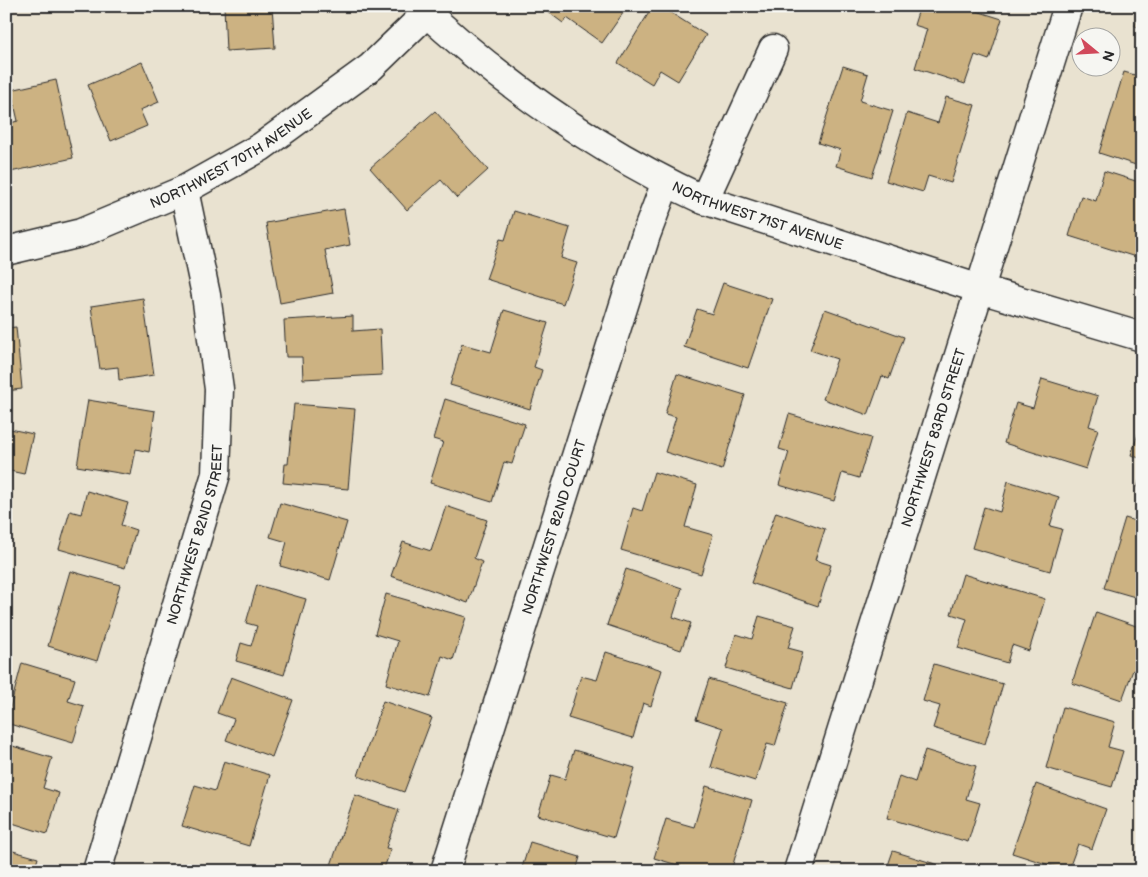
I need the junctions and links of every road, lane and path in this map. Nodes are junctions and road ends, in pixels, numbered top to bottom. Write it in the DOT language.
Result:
graph roads {
  1 [pos="1068,6"];
  2 [pos="427,9"];
  3 [pos="773,49"];
  4 [pos="666,182"];
  5 [pos="184,190"];
  6 [pos="704,200"];
  7 [pos="6,251"];
  8 [pos="980,290"];
  9 [pos="1142,337"];
  10 [pos="97,871"];
  11 [pos="446,871"];
  12 [pos="798,871"];
  1 -- 8 [label="street, NORTHWEST 83RD STREET"];
  2 -- 4 [label="street, NORTHWEST 71ST AVENUE"];
  2 -- 5 [label="street, NORTHWEST 70TH AVENUE"];
  3 -- 6 [label="street"];
  4 -- 6 [label="street, NORTHWEST 71ST AVENUE"];
  4 -- 11 [label="street, NORTHWEST 82ND COURT"];
  5 -- 7 [label="street, NORTHWEST 70TH AVENUE"];
  5 -- 10 [label="street, NORTHWEST 82ND STREET"];
  6 -- 8 [label="street, NORTHWEST 71ST AVENUE"];
  8 -- 9 [label="street, NORTHWEST 71ST AVENUE"];
  8 -- 12 [label="street, NORTHWEST 83RD STREET"];
}
